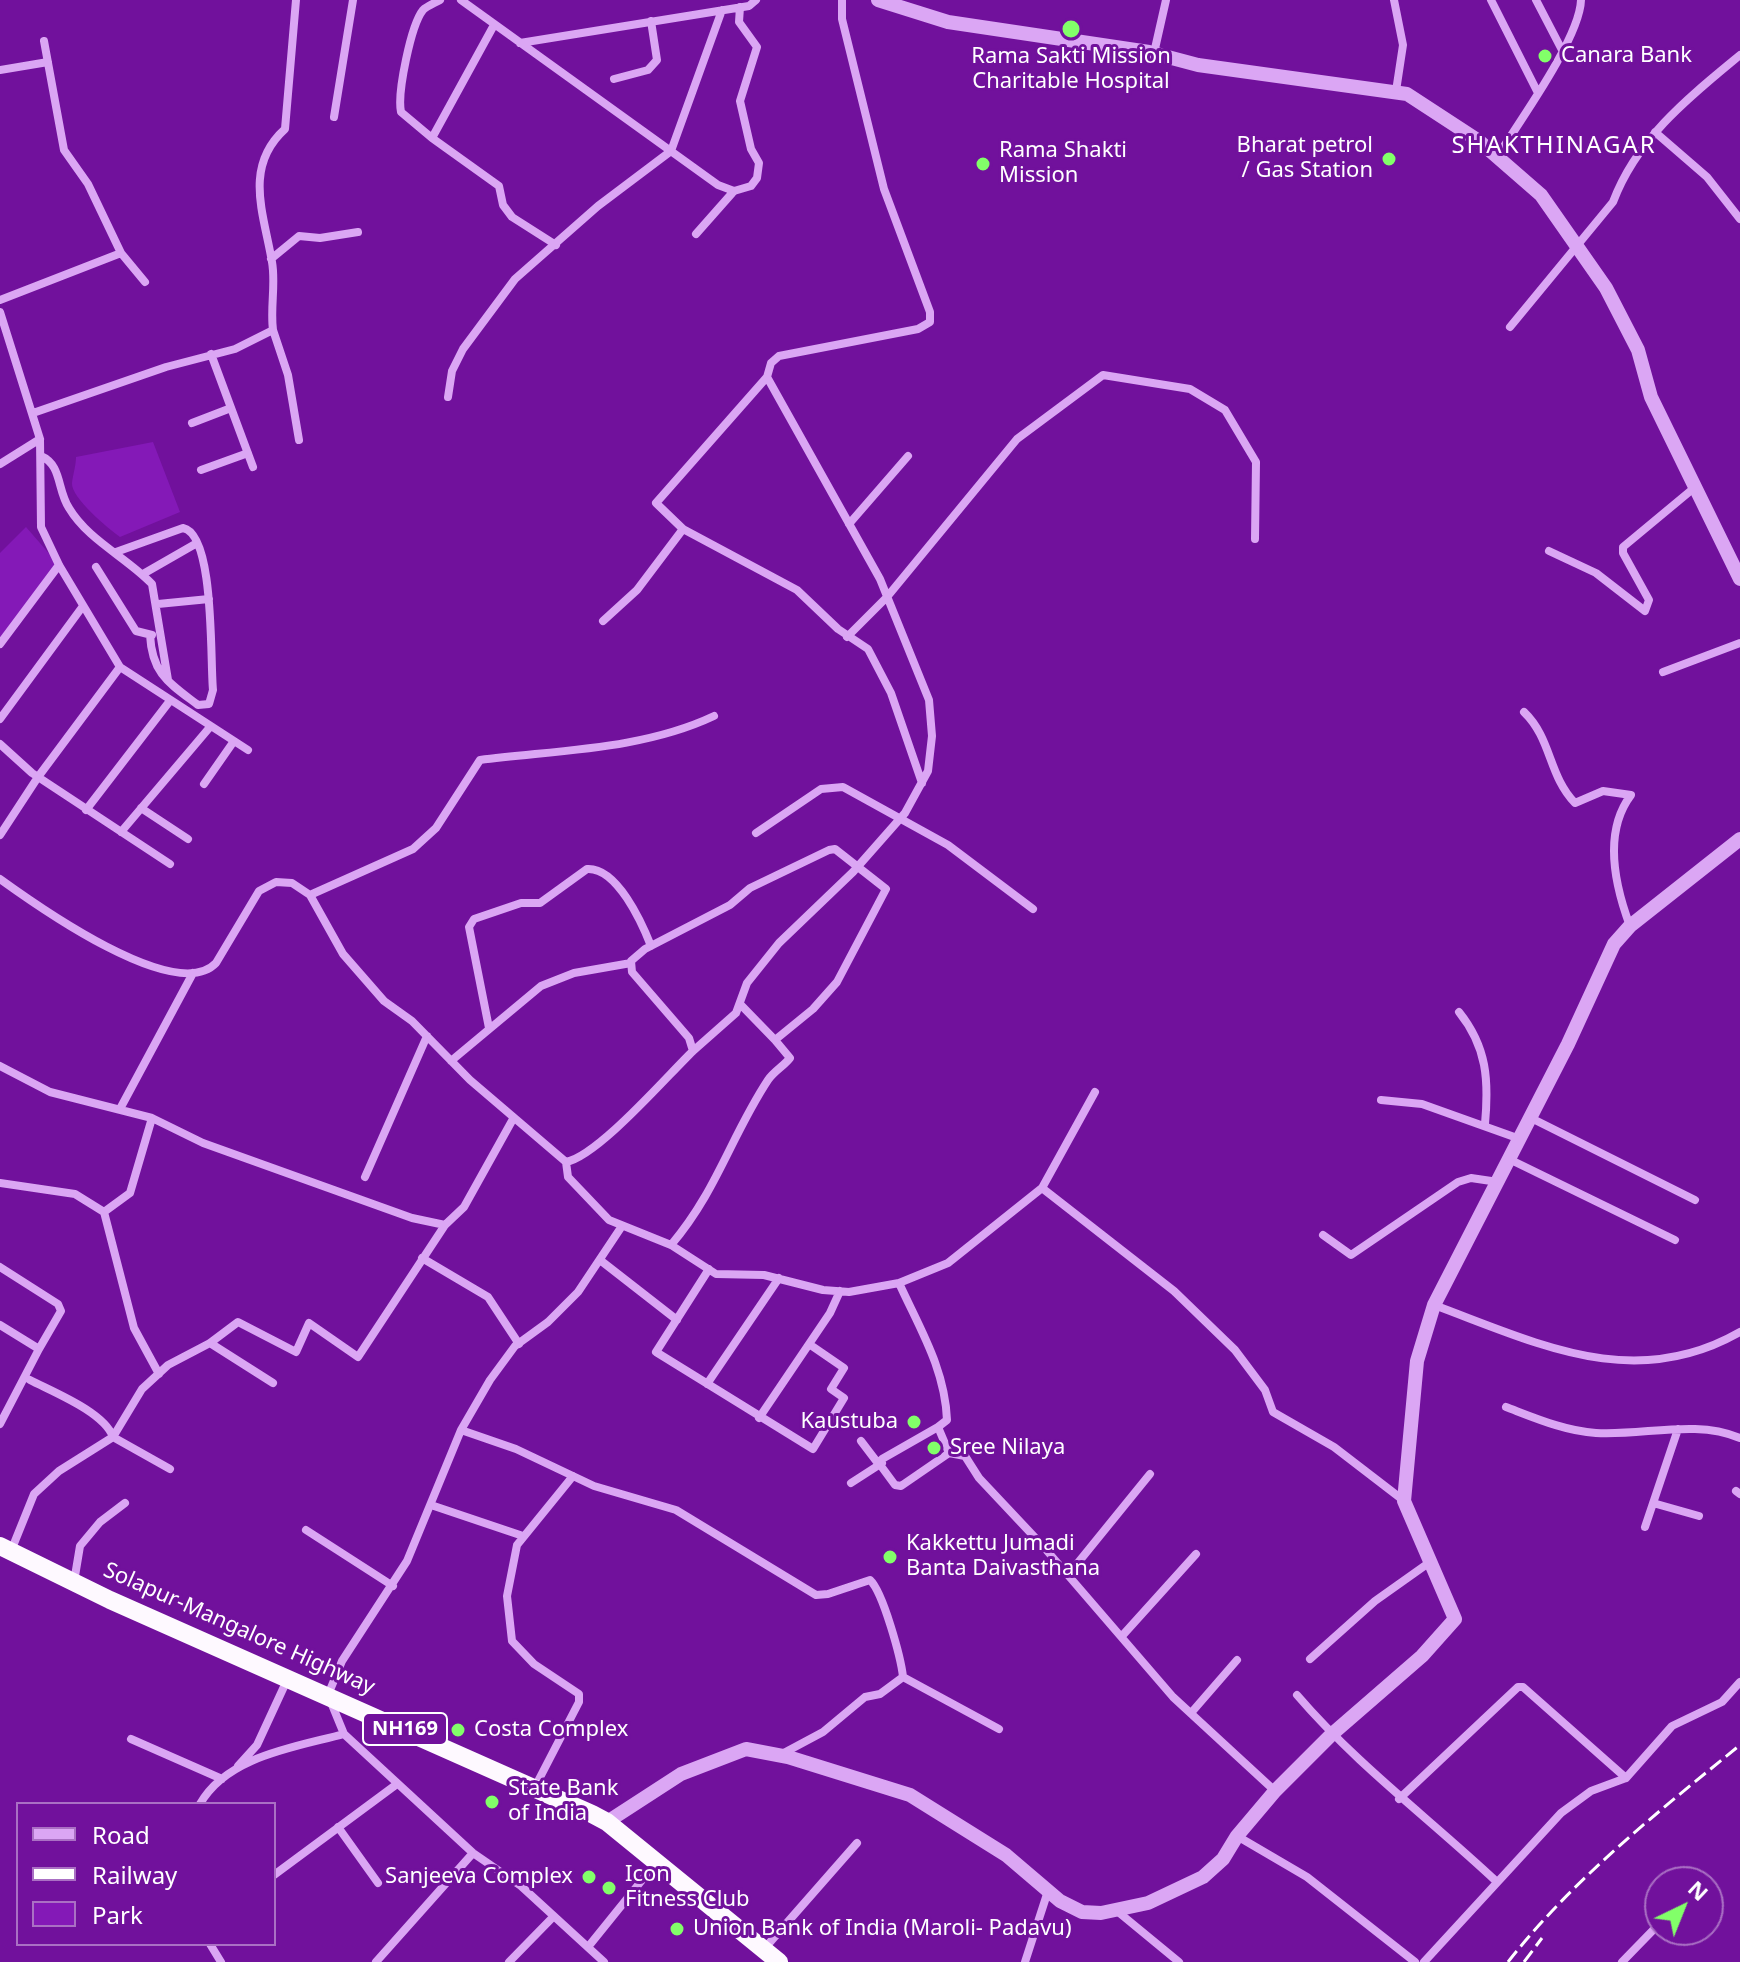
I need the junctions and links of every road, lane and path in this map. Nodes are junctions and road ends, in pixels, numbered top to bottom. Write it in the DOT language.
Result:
graph roads {
  1 [pos="296,0"];
  2 [pos="353,0"];
  3 [pos="440,0"];
  4 [pos="461,0"];
  5 [pos="756,0"];
  6 [pos="842,0"];
  7 [pos="878,0"];
  8 [pos="1166,0"];
  9 [pos="1394,0"];
  10 [pos="1491,0"];
  11 [pos="1536,0"];
  12 [pos="1581,0"];
  13 [pos="740,7"];
  14 [pos="722,10"];
  15 [pos="651,21"];
  16 [pos="494,25"];
  17 [pos="44,41"];
  18 [pos="520,43"];
  19 [pos="1562,50"];
  20 [pos="1154,53"];
  21 [pos="1740,55"];
  22 [pos="48,62"];
  23 [pos="0,70"];
  24 [pos="614,79"];
  25 [pos="1396,91"];
  26 [pos="1537,91"];
  27 [pos="334,117"];
  28 [pos="1655,132"];
  29 [pos="432,138"];
  30 [pos="671,151"];
  31 [pos="1497,157"];
  32 [pos="734,191"];
  33 [pos="1740,219"];
  34 [pos="358,232"];
  35 [pos="696,234"];
  36 [pos="556,245"];
  37 [pos="1576,245"];
  38 [pos="121,253"];
  39 [pos="271,259"];
  40 [pos="145,282"];
  41 [pos="0,300"];
  42 [pos="0,312"];
  43 [pos="1510,327"];
  44 [pos="273,330"];
  45 [pos="10,343"];
  46 [pos="0,348"];
  47 [pos="211,354"];
  48 [pos="767,377"];
  49 [pos="448,397"];
  50 [pos="231,408"];
  51 [pos="33,413"];
  52 [pos="192,423"];
  53 [pos="40,439"];
  54 [pos="299,440"];
  55 [pos="248,453"];
  56 [pos="41,456"];
  57 [pos="908,456"];
  58 [pos="0,464"];
  59 [pos="253,467"];
  60 [pos="201,470"];
  61 [pos="41,472"];
  62 [pos="58,482"];
  63 [pos="1694,488"];
  64 [pos="849,524"];
  65 [pos="683,529"];
  66 [pos="1255,539"];
  67 [pos="197,543"];
  68 [pos="1549,551"];
  69 [pos="116,552"];
  70 [pos="59,565"];
  71 [pos="96,567"];
  72 [pos="143,574"];
  73 [pos="1740,579"];
  74 [pos="887,597"];
  75 [pos="209,599"];
  76 [pos="158,604"];
  77 [pos="83,606"];
  78 [pos="603,621"];
  79 [pos="150,635"];
  80 [pos="160,635"];
  81 [pos="847,637"];
  82 [pos="1740,643"];
  83 [pos="0,644"];
  84 [pos="120,667"];
  85 [pos="1663,672"];
  86 [pos="168,680"];
  87 [pos="169,702"];
  88 [pos="1524,712"];
  89 [pos="714,716"];
  90 [pos="0,719"];
  91 [pos="210,727"];
  92 [pos="234,741"];
  93 [pos="0,744"];
  94 [pos="248,750"];
  95 [pos="38,777"];
  96 [pos="922,783"];
  97 [pos="204,784"];
  98 [pos="141,808"];
  99 [pos="86,810"];
  100 [pos="899,820"];
  101 [pos="121,832"];
  102 [pos="756,833"];
  103 [pos="0,835"];
  104 [pos="188,839"];
  105 [pos="1740,839"];
  106 [pos="170,864"];
  107 [pos="859,865"];
  108 [pos="0,879"];
  109 [pos="310,895"];
  110 [pos="1033,909"];
  111 [pos="1630,926"];
  112 [pos="651,946"];
  113 [pos="631,963"];
  114 [pos="193,973"];
  115 [pos="741,1005"];
  116 [pos="1459,1012"];
  117 [pos="489,1028"];
  118 [pos="427,1036"];
  119 [pos="775,1040"];
  120 [pos="693,1051"];
  121 [pos="451,1061"];
  122 [pos="0,1066"];
  123 [pos="1095,1092"];
  124 [pos="1381,1100"];
  125 [pos="121,1107"];
  126 [pos="152,1118"];
  127 [pos="1531,1118"];
  128 [pos="513,1119"];
  129 [pos="1485,1124"];
  130 [pos="1521,1139"];
  131 [pos="1511,1160"];
  132 [pos="566,1162"];
  133 [pos="365,1177"];
  134 [pos="0,1183"];
  135 [pos="1499,1183"];
  136 [pos="1042,1188"];
  137 [pos="1695,1200"];
  138 [pos="104,1212"];
  139 [pos="445,1225"];
  140 [pos="622,1226"];
  141 [pos="1323,1235"];
  142 [pos="1675,1240"];
  143 [pos="671,1245"];
  144 [pos="422,1258"];
  145 [pos="600,1260"];
  146 [pos="0,1267"];
  147 [pos="709,1269"];
  148 [pos="779,1278"];
  149 [pos="899,1283"];
  150 [pos="840,1291"];
  151 [pos="1434,1305"];
  152 [pos="677,1320"];
  153 [pos="0,1325"];
  154 [pos="1740,1332"];
  155 [pos="210,1343"];
  156 [pos="519,1344"];
  157 [pos="809,1344"];
  158 [pos="39,1349"];
  159 [pos="159,1374"];
  160 [pos="30,1380"];
  161 [pos="273,1383"];
  162 [pos="707,1384"];
  163 [pos="1506,1407"];
  164 [pos="759,1418"];
  165 [pos="0,1424"];
  166 [pos="938,1427"];
  167 [pos="1678,1429"];
  168 [pos="461,1430"];
  169 [pos="113,1437"];
  170 [pos="1740,1438"];
  171 [pos="861,1441"];
  172 [pos="949,1453"];
  173 [pos="880,1462"];
  174 [pos="170,1469"];
  175 [pos="1150,1474"];
  176 [pos="573,1476"];
  177 [pos="851,1483"];
  178 [pos="1404,1501"];
  179 [pos="125,1503"];
  180 [pos="1653,1503"];
  181 [pos="431,1505"];
  182 [pos="1699,1516"];
  183 [pos="1645,1527"];
  184 [pos="306,1530"];
  185 [pos="523,1536"];
  186 [pos="6,1549"];
  187 [pos="1196,1554"];
  188 [pos="1430,1562"];
  189 [pos="1068,1575"];
  190 [pos="74,1582"];
  191 [pos="393,1586"];
  192 [pos="1122,1636"];
  193 [pos="1310,1659"];
  194 [pos="1237,1660"];
  195 [pos="288,1677"];
  196 [pos="903,1677"];
  197 [pos="1740,1682"];
  198 [pos="328,1695"];
  199 [pos="1297,1695"];
  200 [pos="1191,1713"];
  201 [pos="999,1729"];
  202 [pos="344,1734"];
  203 [pos="1331,1735"];
  204 [pos="131,1739"];
  205 [pos="780,1755"];
  206 [pos="235,1769"];
  207 [pos="1626,1778"];
  208 [pos="222,1779"];
  209 [pos="397,1784"];
  210 [pos="535,1788"];
  211 [pos="1275,1791"];
  212 [pos="1399,1799"];
  213 [pos="201,1802"];
  214 [pos="607,1822"];
  215 [pos="338,1827"];
  216 [pos="1237,1836"];
  217 [pos="857,1843"];
  218 [pos="473,1853"];
  219 [pos="656,1862"];
  220 [pos="276,1874"];
  221 [pos="1497,1882"];
  222 [pos="378,1883"];
  223 [pos="1048,1891"];
  224 [pos="1116,1910"];
  225 [pos="554,1916"];
  226 [pos="1644,1939"];
  227 [pos="588,1947"];
  228 [pos="763,1949"];
  229 [pos="380,1961"];
  230 [pos="509,1962"];
  231 [pos="604,1962"];
  232 [pos="779,1962"];
  233 [pos="1025,1962"];
  234 [pos="1179,1962"];
  235 [pos="1415,1962"];
  236 [pos="1424,1962"];
  237 [pos="1622,1962"];
  1 -- 39 [label="street"];
  2 -- 27 [label="street"];
  3 -- 29 [label="street"];
  4 -- 16 [label="street"];
  5 -- 13 [label="street"];
  6 -- 48 [label="street"];
  7 -- 20 [label="street"];
  8 -- 20 [label="street"];
  9 -- 25 [label="street"];
  10 -- 26 [label="street"];
  11 -- 19 [label="street"];
  12 -- 19 [label="street"];
  13 -- 14 [label="street"];
  13 -- 32 [label="street"];
  14 -- 15 [label="street"];
  14 -- 30 [label="street"];
  15 -- 18 [label="street"];
  15 -- 24 [label="street"];
  16 -- 18 [label="street"];
  16 -- 29 [label="street"];
  17 -- 22 [label="street"];
  18 -- 30 [label="street"];
  19 -- 26 [label="street"];
  20 -- 25 [label="street"];
  21 -- 28 [label="street"];
  22 -- 23 [label="street"];
  22 -- 38 [label="street"];
  25 -- 31 [label="street"];
  26 -- 31 [label="street"];
  28 -- 33 [label="street"];
  28 -- 37 [label="street"];
  29 -- 36 [label="street"];
  30 -- 32 [label="street"];
  30 -- 36 [label="street"];
  31 -- 37 [label="street"];
  32 -- 35 [label="street"];
  34 -- 39 [label="street"];
  36 -- 49 [label="street"];
  37 -- 43 [label="street"];
  37 -- 63 [label="street"];
  38 -- 40 [label="street"];
  38 -- 41 [label="street"];
  39 -- 44 [label="street"];
  42 -- 45 [label="street"];
  44 -- 47 [label="street"];
  44 -- 54 [label="street"];
  45 -- 46 [label="street"];
  45 -- 51 [label="street"];
  47 -- 50 [label="street"];
  47 -- 51 [label="street"];
  48 -- 64 [label="street"];
  48 -- 65 [label="street"];
  50 -- 52 [label="street"];
  50 -- 55 [label="street"];
  51 -- 53 [label="street"];
  53 -- 56 [label="street"];
  53 -- 58 [label="street"];
  55 -- 59 [label="street"];
  55 -- 60 [label="street"];
  56 -- 61 [label="street"];
  56 -- 62 [label="street"];
  57 -- 64 [label="street"];
  61 -- 62 [label="street"];
  61 -- 70 [label="street"];
  62 -- 69 [label="street"];
  63 -- 68 [label="street"];
  63 -- 73 [label="street"];
  64 -- 74 [label="street"];
  65 -- 78 [label="street"];
  65 -- 81 [label="street"];
  66 -- 74 [label="street"];
  67 -- 69 [label="street"];
  67 -- 72 [label="street"];
  67 -- 75 [label="street"];
  69 -- 72 [label="street"];
  70 -- 77 [label="street"];
  70 -- 83 [label="street"];
  71 -- 79 [label="street"];
  72 -- 76 [label="street"];
  74 -- 81 [label="street"];
  74 -- 96 [label="street"];
  75 -- 76 [label="street"];
  75 -- 86 [label="street"];
  76 -- 80 [label="street"];
  77 -- 84 [label="street"];
  77 -- 90 [label="street"];
  79 -- 80 [label="street"];
  79 -- 86 [label="street"];
  80 -- 86 [label="street"];
  81 -- 96 [label="street"];
  82 -- 85 [label="street"];
  84 -- 87 [label="street"];
  84 -- 95 [label="street"];
  87 -- 91 [label="street"];
  87 -- 99 [label="street"];
  88 -- 111 [label="street"];
  89 -- 109 [label="street"];
  91 -- 92 [label="street"];
  91 -- 98 [label="street"];
  92 -- 94 [label="street"];
  92 -- 97 [label="street"];
  93 -- 95 [label="street"];
  95 -- 99 [label="street"];
  95 -- 103 [label="street"];
  96 -- 100 [label="street"];
  98 -- 101 [label="street"];
  98 -- 104 [label="street"];
  99 -- 101 [label="street"];
  100 -- 102 [label="street"];
  100 -- 107 [label="street"];
  100 -- 110 [label="street"];
  101 -- 106 [label="street"];
  105 -- 111 [label="street"];
  107 -- 112 [label="street"];
  107 -- 115 [label="street"];
  107 -- 119 [label="street"];
  108 -- 114 [label="street"];
  109 -- 114 [label="street"];
  109 -- 118 [label="street"];
  111 -- 127 [label="street"];
  112 -- 113 [label="street"];
  112 -- 117 [label="street"];
  113 -- 117 [label="street"];
  113 -- 120 [label="street"];
  114 -- 125 [label="street"];
  115 -- 119 [label="street"];
  115 -- 120 [label="street"];
  116 -- 129 [label="street"];
  117 -- 121 [label="street"];
  118 -- 121 [label="street"];
  118 -- 133 [label="street"];
  119 -- 143 [label="street"];
  120 -- 132 [label="street"];
  121 -- 128 [label="street"];
  122 -- 125 [label="street"];
  123 -- 136 [label="street"];
  124 -- 129 [label="street"];
  125 -- 126 [label="street"];
  126 -- 138 [label="street"];
  126 -- 139 [label="street"];
  127 -- 130 [label="street"];
  127 -- 137 [label="street"];
  128 -- 132 [label="street"];
  128 -- 139 [label="street"];
  129 -- 130 [label="street"];
  130 -- 131 [label="street"];
  131 -- 135 [label="street"];
  131 -- 142 [label="street"];
  132 -- 140 [label="street"];
  134 -- 138 [label="street"];
  135 -- 141 [label="street"];
  135 -- 151 [label="street"];
  136 -- 149 [label="street"];
  136 -- 178 [label="street"];
  138 -- 159 [label="street"];
  139 -- 144 [label="street"];
  140 -- 143 [label="street"];
  140 -- 145 [label="street"];
  143 -- 147 [label="street"];
  144 -- 155 [label="street"];
  144 -- 156 [label="street"];
  145 -- 152 [label="street"];
  145 -- 156 [label="street"];
  146 -- 158 [label="street"];
  147 -- 148 [label="street"];
  147 -- 152 [label="street"];
  148 -- 150 [label="street"];
  148 -- 162 [label="street"];
  149 -- 150 [label="street"];
  149 -- 166 [label="street"];
  150 -- 157 [label="street"];
  151 -- 154 [label="street"];
  151 -- 178 [label="street"];
  152 -- 162 [label="street"];
  153 -- 158 [label="street"];
  155 -- 159 [label="street"];
  155 -- 161 [label="street"];
  156 -- 168 [label="street"];
  157 -- 164 [label="street"];
  157 -- 164 [label="street"];
  158 -- 165 [label="street"];
  159 -- 169 [label="street"];
  160 -- 169 [label="street"];
  162 -- 164 [label="street"];
  163 -- 167 [label="street"];
  166 -- 172 [label="street"];
  166 -- 173 [label="street"];
  167 -- 170 [label="street"];
  167 -- 180 [label="street"];
  168 -- 176 [label="street"];
  168 -- 181 [label="street"];
  169 -- 174 [label="street"];
  169 -- 186 [label="street"];
  171 -- 173 [label="street"];
  172 -- 173 [label="street"];
  172 -- 189 [label="street"];
  173 -- 177 [label="street"];
  175 -- 189 [label="street"];
  176 -- 185 [label="street"];
  176 -- 196 [label="street"];
  178 -- 188 [label="street"];
  179 -- 190 [label="street"];
  180 -- 182 [label="street"];
  180 -- 183 [label="street"];
  181 -- 185 [label="street"];
  181 -- 191 [label="street"];
  184 -- 191 [label="street"];
  185 -- 210 [label="street"];
  186 -- 190 [label="highway, Solapur-Mangalore Highway / NH169"];
  187 -- 192 [label="street"];
  188 -- 193 [label="street"];
  188 -- 203 [label="street"];
  189 -- 192 [label="street"];
  190 -- 195 [label="highway, Solapur-Mangalore Highway / NH169"];
  191 -- 198 [label="street"];
  192 -- 200 [label="street"];
  194 -- 200 [label="street"];
  195 -- 198 [label="highway, Solapur-Mangalore Highway / NH169"];
  195 -- 206 [label="street"];
  196 -- 201 [label="street"];
  196 -- 205 [label="street"];
  197 -- 207 [label="street"];
  198 -- 202 [label="street"];
  198 -- 210 [label="highway, Solapur-Mangalore Highway / NH169"];
  199 -- 203 [label="street"];
  200 -- 211 [label="street"];
  202 -- 206 [label="street"];
  202 -- 209 [label="street"];
  203 -- 211 [label="street"];
  203 -- 212 [label="street"];
  204 -- 208 [label="street"];
  205 -- 214 [label="street"];
  205 -- 223 [label="street"];
  206 -- 208 [label="street"];
  207 -- 212 [label="street"];
  207 -- 221 [label="street"];
  208 -- 213 [label="street"];
  209 -- 215 [label="street"];
  209 -- 218 [label="street"];
  210 -- 214 [label="highway, Solapur-Mangalore Highway / NH169"];
  211 -- 216 [label="street"];
  212 -- 221 [label="street"];
  214 -- 219 [label="highway, Solapur-Mangalore Highway / NH169"];
  215 -- 220 [label="street"];
  215 -- 222 [label="street"];
  216 -- 224 [label="street"];
  216 -- 235 [label="street"];
  217 -- 228 [label="street"];
  218 -- 225 [label="street"];
  218 -- 229 [label="street"];
  219 -- 227 [label="street"];
  219 -- 228 [label="highway, Solapur-Mangalore Highway / NH169"];
  221 -- 236 [label="street"];
  223 -- 224 [label="street"];
  223 -- 233 [label="street"];
  224 -- 234 [label="street"];
  225 -- 227 [label="street"];
  225 -- 230 [label="street"];
  226 -- 237 [label="street"];
  227 -- 231 [label="street"];
  228 -- 232 [label="highway, Solapur-Mangalore Highway / NH169"];
}
